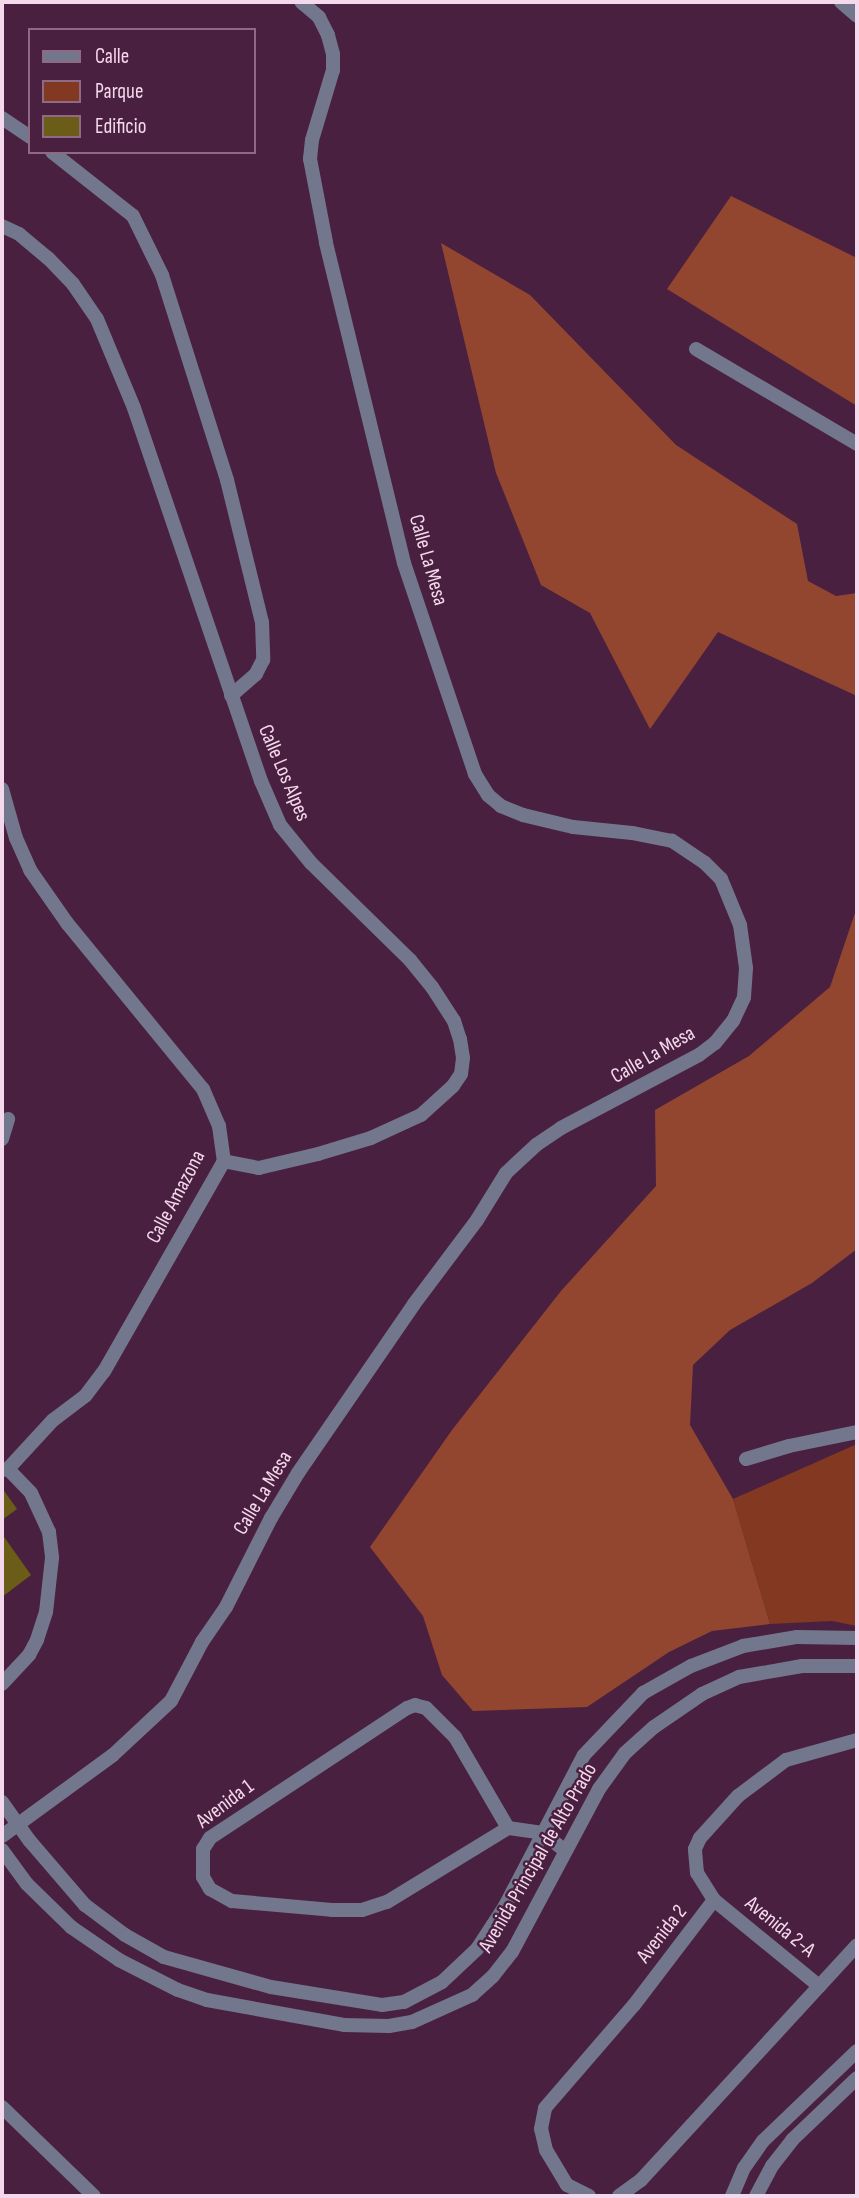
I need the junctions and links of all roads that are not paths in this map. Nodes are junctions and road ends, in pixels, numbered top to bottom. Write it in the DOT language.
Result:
graph roads {
  1 [pos="301,2"];
  2 [pos="841,2"];
  3 [pos="857,16"];
  4 [pos="2,118"];
  5 [pos="28,136"];
  6 [pos="55,154"];
  7 [pos="2,226"];
  8 [pos="696,349"];
  9 [pos="857,444"];
  10 [pos="231,696"];
  11 [pos="2,789"];
  12 [pos="4,807"];
  13 [pos="8,1119"];
  14 [pos="2,1139"];
  15 [pos="224,1161"];
  16 [pos="857,1432"];
  17 [pos="746,1459"];
  18 [pos="5,1470"];
  19 [pos="857,1638"];
  20 [pos="857,1666"];
  21 [pos="2,1684"];
  22 [pos="857,1740"];
  23 [pos="2,1802"];
  24 [pos="20,1826"];
  25 [pos="508,1828"];
  26 [pos="543,1833"];
  27 [pos="2,1836"];
  28 [pos="2,1850"];
  29 [pos="565,1851"];
  30 [pos="714,1900"];
  31 [pos="857,1945"];
  32 [pos="819,1986"];
  33 [pos="857,2051"];
  34 [pos="857,2078"];
  35 [pos="2,2107"];
  36 [pos="94,2196"];
  37 [pos="589,2196"];
  38 [pos="619,2196"];
  39 [pos="732,2196"];
  40 [pos="756,2196"];
  1 -- 24 [label="street, Calle La Mesa"];
  2 -- 3 [label="street"];
  4 -- 5 [label="street"];
  6 -- 10 [label="street"];
  7 -- 10 [label="street, Calle Los Alpes"];
  8 -- 9 [label="street"];
  10 -- 15 [label="street, Calle Los Alpes"];
  11 -- 12 [label="street, Calle Amazona"];
  12 -- 15 [label="street, Calle Amazona"];
  13 -- 14 [label="street"];
  15 -- 18 [label="street, Calle Amazona"];
  16 -- 17 [label="street"];
  18 -- 21 [label="street"];
  19 -- 26 [label="street, Avenida Principal de Alto Prado"];
  20 -- 29 [label="street, Avenida Principal de Alto Prado"];
  22 -- 30 [label="street, Avenida 2"];
  23 -- 24 [label="street, Avenida Principal de Alto Prado"];
  24 -- 26 [label="street, Avenida Principal de Alto Prado"];
  24 -- 27 [label="street, Calle La Mesa"];
  25 -- 25 [label="street, Avenida 1"];
  25 -- 26 [label="street"];
  26 -- 29 [label="street"];
  28 -- 29 [label="street, Avenida Principal de Alto Prado"];
  30 -- 32 [label="street, Avenida 2-A"];
  30 -- 37 [label="street, Avenida 2"];
  31 -- 32 [label="street"];
  32 -- 38 [label="street"];
  33 -- 39 [label="street"];
  34 -- 40 [label="street"];
  35 -- 36 [label="street"];
}
